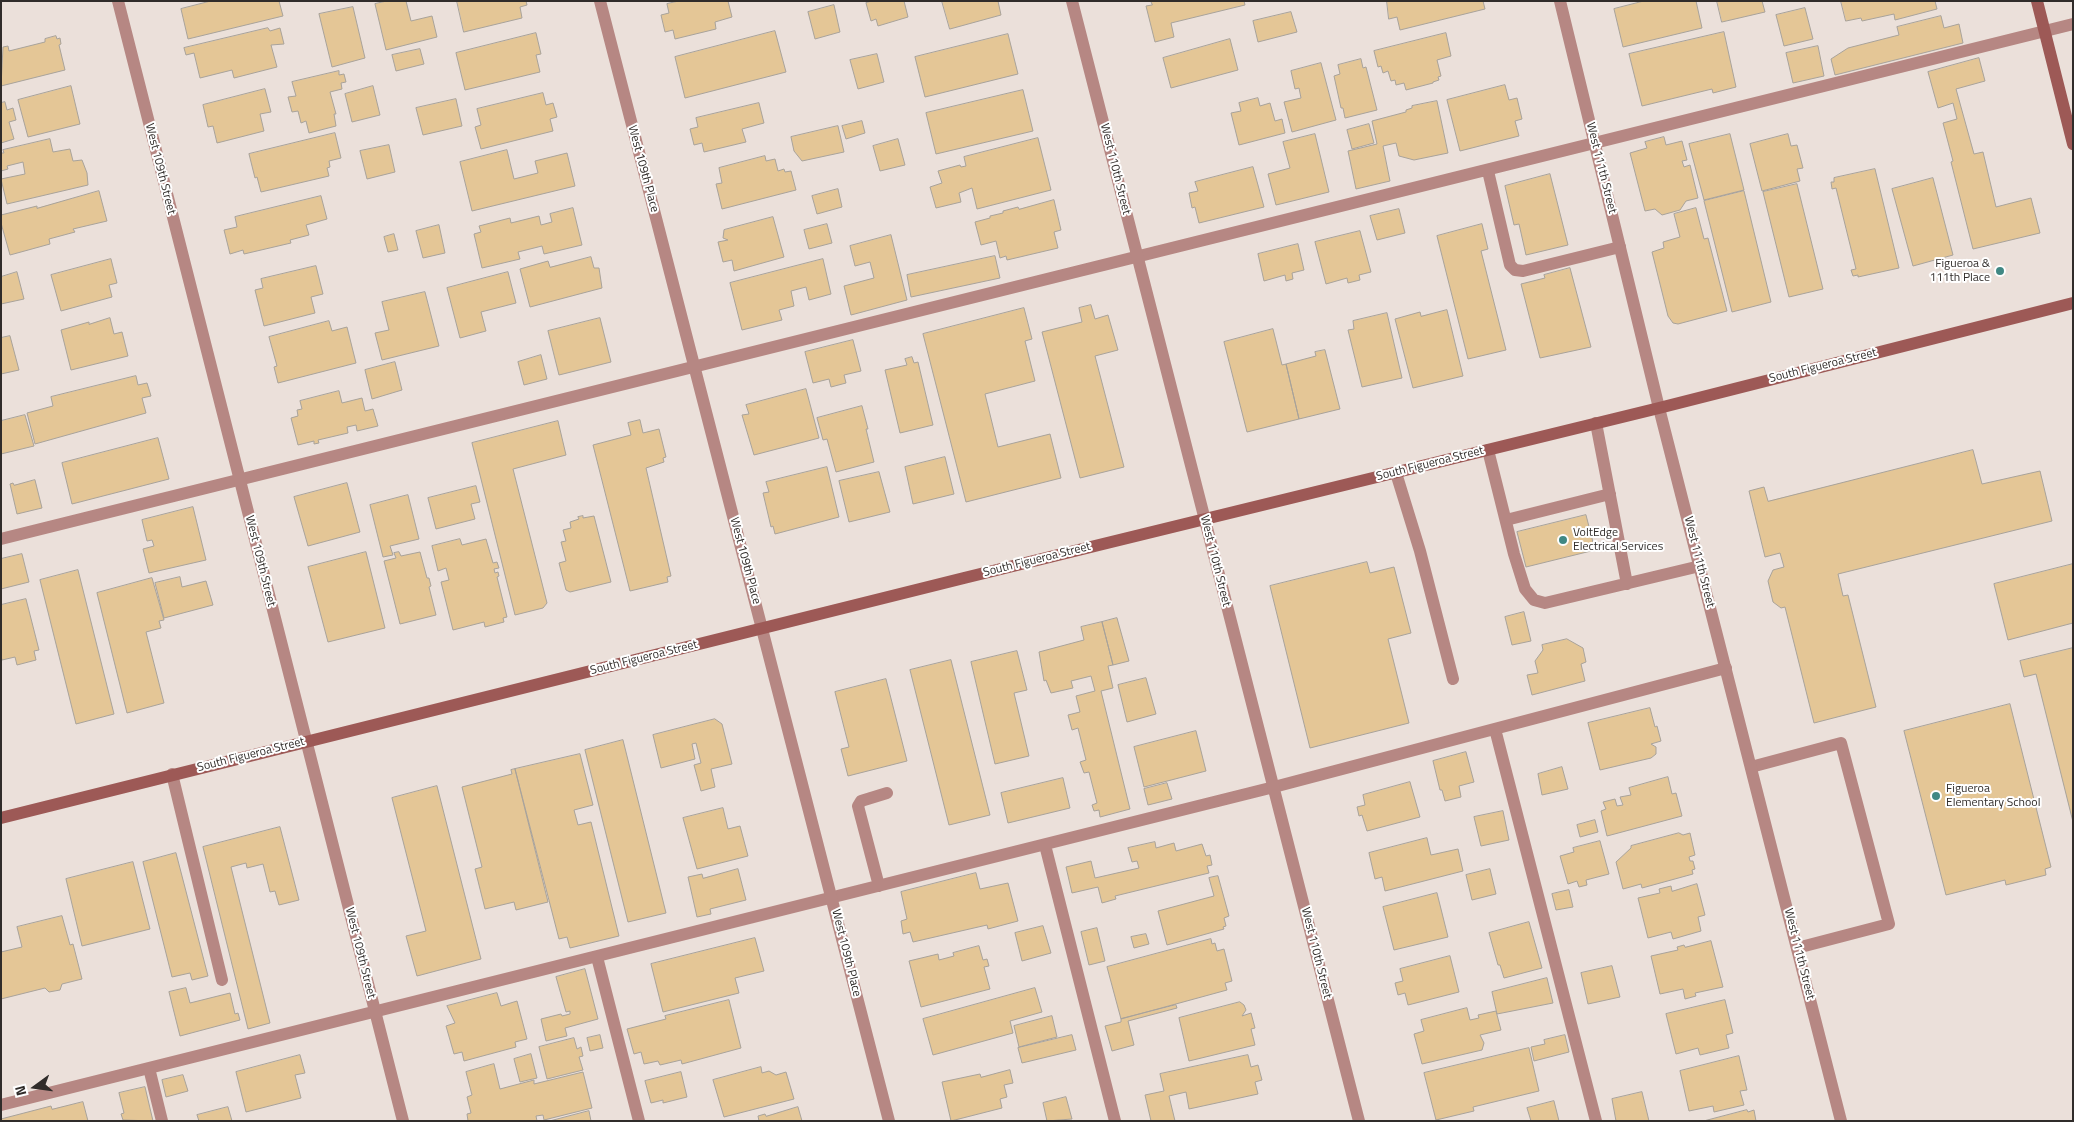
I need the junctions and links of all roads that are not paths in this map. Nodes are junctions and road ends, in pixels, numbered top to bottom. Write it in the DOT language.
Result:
graph roads {
  1 [pos="118,1"];
  2 [pos="600,1"];
  3 [pos="1072,1"];
  4 [pos="1560,1"];
  5 [pos="2037,1"];
  6 [pos="2073,24"];
  7 [pos="2044,31"];
  8 [pos="1595,144"];
  9 [pos="2073,144"];
  10 [pos="1488,171"];
  11 [pos="1620,247"];
  12 [pos="1138,257"];
  13 [pos="2073,303"];
  14 [pos="695,366"];
  15 [pos="1659,408"];
  16 [pos="1596,423"];
  17 [pos="1488,450"];
  18 [pos="1396,473"];
  19 [pos="239,479"];
  20 [pos="1610,494"];
  21 [pos="1205,520"];
  22 [pos="1506,520"];
  23 [pos="1,539"];
  24 [pos="1700,566"];
  25 [pos="1627,584"];
  26 [pos="763,629"];
  27 [pos="1726,668"];
  28 [pos="1453,679"];
  29 [pos="1495,729"];
  30 [pos="306,741"];
  31 [pos="1751,767"];
  32 [pos="172,774"];
  33 [pos="1274,787"];
  34 [pos="887,793"];
  35 [pos="1,818"];
  36 [pos="1045,845"];
  37 [pos="879,886"];
  38 [pos="832,898"];
  39 [pos="1797,948"];
  40 [pos="597,957"];
  41 [pos="222,980"];
  42 [pos="375,1012"];
  43 [pos="149,1068"];
  44 [pos="1,1105"];
  45 [pos="162,1121"];
  46 [pos="403,1121"];
  47 [pos="639,1121"];
  48 [pos="889,1121"];
  49 [pos="1115,1121"];
  50 [pos="1359,1121"];
  51 [pos="1596,1121"];
  52 [pos="1841,1121"];
  1 -- 19 [label="street, West 109th Street"];
  2 -- 14 [label="street, West 109th Place"];
  3 -- 12 [label="street, West 110th Street"];
  4 -- 8 [label="street, West 111th Street"];
  5 -- 7 [label="main road"];
  6 -- 7 [label="street"];
  7 -- 8 [label="street"];
  7 -- 9 [label="main road"];
  8 -- 10 [label="street"];
  8 -- 11 [label="street, West 111th Street"];
  10 -- 11 [label="street"];
  10 -- 12 [label="street"];
  11 -- 15 [label="street, West 111th Street"];
  12 -- 14 [label="street"];
  12 -- 21 [label="street, West 110th Street"];
  13 -- 15 [label="main road, South Figueroa Street"];
  14 -- 19 [label="street"];
  14 -- 26 [label="street, West 109th Place"];
  15 -- 16 [label="main road, South Figueroa Street"];
  15 -- 24 [label="street, West 111th Street"];
  16 -- 17 [label="main road, South Figueroa Street"];
  16 -- 20 [label="street"];
  17 -- 18 [label="main road, South Figueroa Street"];
  17 -- 22 [label="street"];
  18 -- 21 [label="main road, South Figueroa Street"];
  18 -- 28 [label="street"];
  19 -- 23 [label="street"];
  19 -- 30 [label="street, West 109th Street"];
  20 -- 22 [label="street"];
  20 -- 25 [label="street"];
  21 -- 26 [label="main road, South Figueroa Street"];
  21 -- 33 [label="street, West 110th Street"];
  22 -- 25 [label="street"];
  24 -- 25 [label="street"];
  24 -- 27 [label="street, West 111th Street"];
  26 -- 30 [label="main road, South Figueroa Street"];
  26 -- 38 [label="street, West 109th Place"];
  27 -- 29 [label="street"];
  27 -- 31 [label="street, West 111th Street"];
  29 -- 33 [label="street"];
  29 -- 51 [label="street"];
  30 -- 32 [label="main road, South Figueroa Street"];
  30 -- 42 [label="street, West 109th Street"];
  31 -- 39 [label="street, West 111th Street"];
  31 -- 39 [label="street"];
  32 -- 35 [label="main road, South Figueroa Street"];
  32 -- 41 [label="street"];
  33 -- 36 [label="street"];
  33 -- 50 [label="street, West 110th Street"];
  34 -- 37 [label="street"];
  36 -- 37 [label="street"];
  36 -- 49 [label="street"];
  37 -- 38 [label="street"];
  38 -- 40 [label="street"];
  38 -- 48 [label="street, West 109th Place"];
  39 -- 52 [label="street, West 111th Street"];
  40 -- 42 [label="street"];
  40 -- 47 [label="street"];
  42 -- 43 [label="street"];
  42 -- 46 [label="street, West 109th Street"];
  43 -- 44 [label="street"];
  43 -- 45 [label="street"];
}
